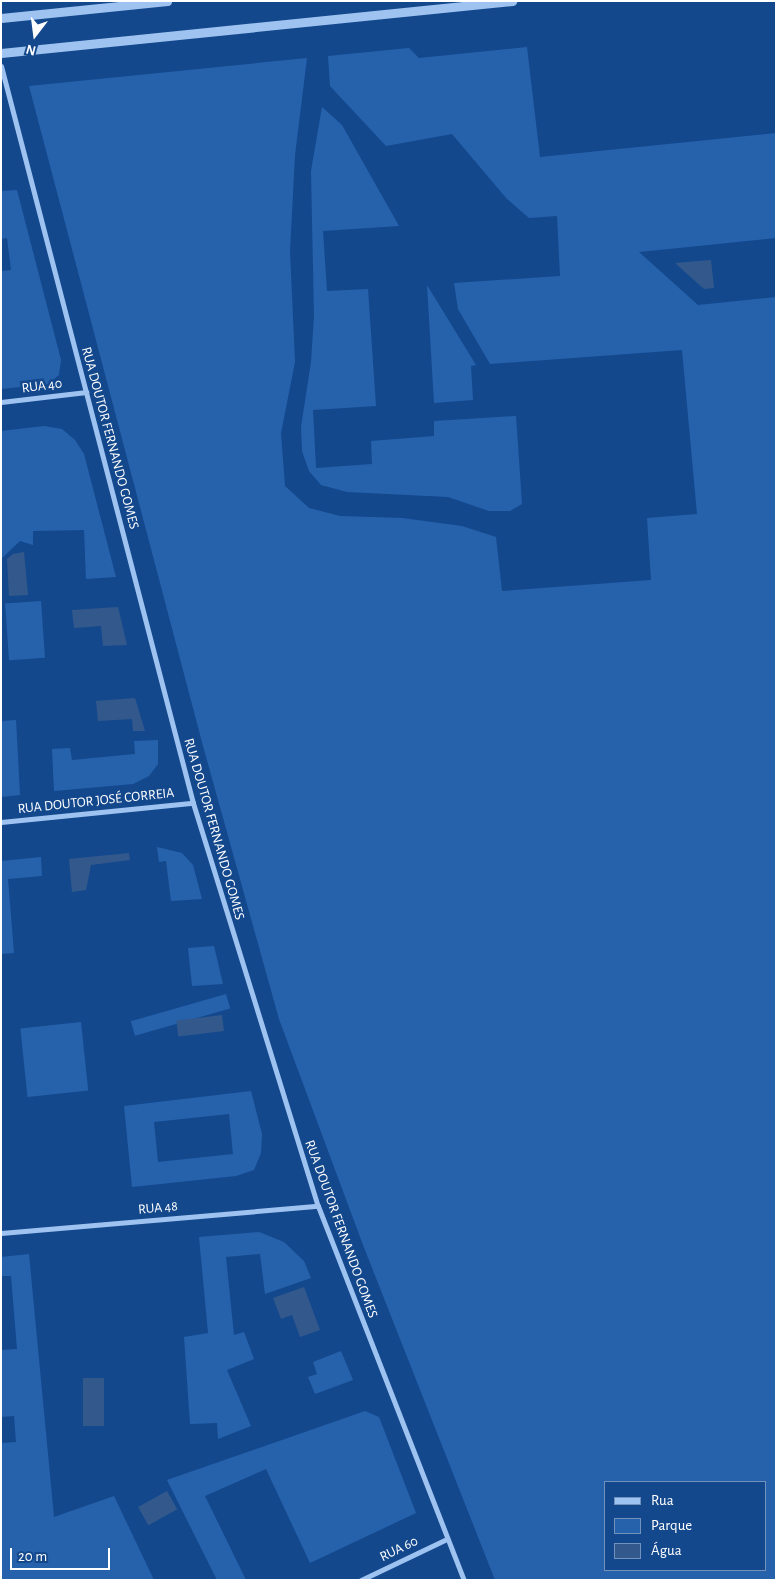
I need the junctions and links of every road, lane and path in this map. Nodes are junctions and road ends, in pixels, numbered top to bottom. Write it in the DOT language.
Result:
graph roads {
  1 [pos="167,1"];
  2 [pos="512,1"];
  3 [pos="450,4"];
  4 [pos="1,18"];
  5 [pos="1,53"];
  6 [pos="1,66"];
  7 [pos="86,392"];
  8 [pos="1,402"];
  9 [pos="193,803"];
  10 [pos="1,822"];
  11 [pos="318,1206"];
  12 [pos="1,1233"];
  13 [pos="447,1539"];
  14 [pos="361,1580"];
  15 [pos="464,1580"];
  1 -- 4 [label="street"];
  2 -- 3 [label="street"];
  3 -- 5 [label="street"];
  6 -- 7 [label="street, RUA DOUTOR FERNANDO GOMES"];
  7 -- 8 [label="street, RUA 40"];
  7 -- 9 [label="street, RUA DOUTOR FERNANDO GOMES"];
  9 -- 10 [label="street, RUA DOUTOR JOSÉ CORREIA"];
  9 -- 11 [label="street, RUA DOUTOR FERNANDO GOMES"];
  11 -- 12 [label="street, RUA 48"];
  11 -- 13 [label="street, RUA DOUTOR FERNANDO GOMES"];
  13 -- 14 [label="street, RUA 60"];
  13 -- 15 [label="street, RUA DOUTOR FERNANDO GOMES"];
}
